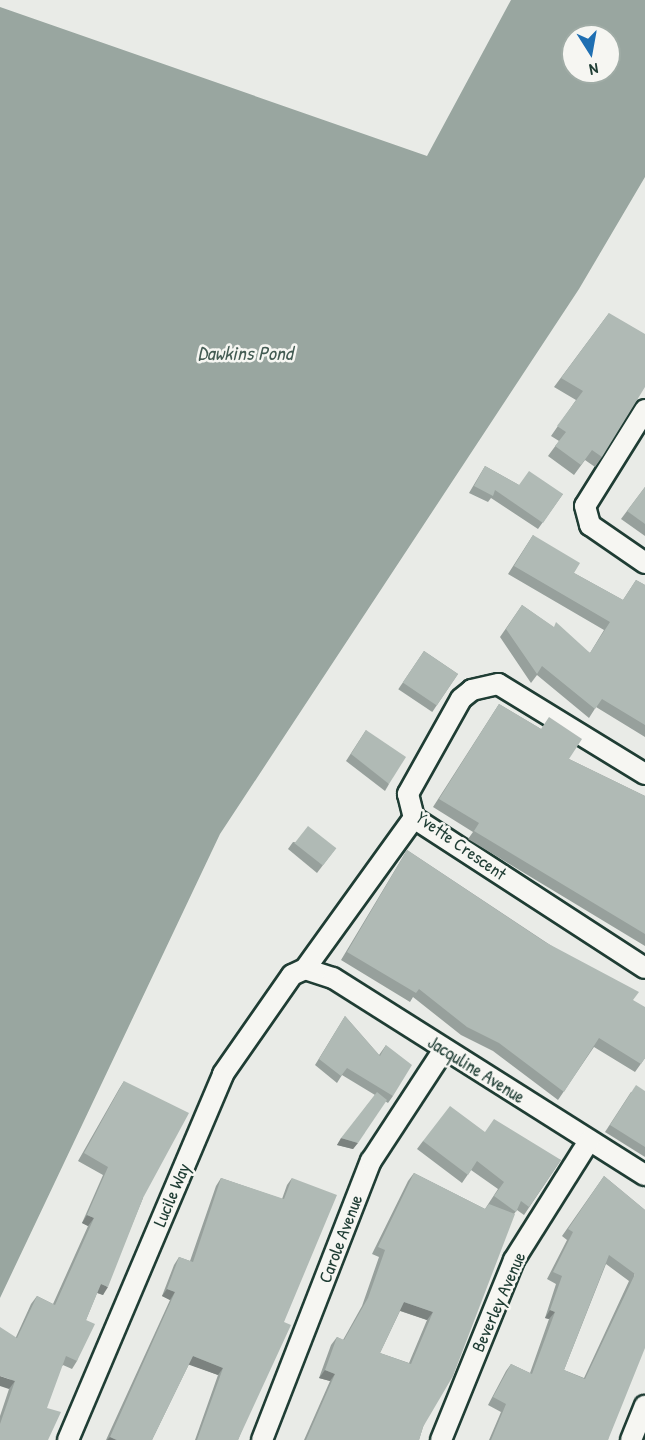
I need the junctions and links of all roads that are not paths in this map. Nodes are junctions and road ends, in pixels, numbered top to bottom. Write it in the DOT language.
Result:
graph roads {
  1 [pos="645,410"];
  2 [pos="645,563"];
  3 [pos="645,774"];
  4 [pos="414,818"];
  5 [pos="645,968"];
  6 [pos="305,969"];
  7 [pos="443,1051"];
  8 [pos="589,1141"];
  9 [pos="645,1175"];
  10 [pos="645,1406"];
  11 [pos="68,1440"];
  12 [pos="262,1440"];
  13 [pos="441,1440"];
  14 [pos="631,1440"];
  1 -- 2 [label="street"];
  3 -- 4 [label="street, Yvette Crescent"];
  4 -- 5 [label="street, Yvette Crescent"];
  4 -- 6 [label="street, Lucile Way"];
  6 -- 7 [label="street, Jacquline Avenue"];
  6 -- 11 [label="street, Lucile Way"];
  7 -- 8 [label="street, Jacquline Avenue"];
  7 -- 12 [label="street, Carole Avenue"];
  8 -- 9 [label="street, Jacquline Avenue"];
  8 -- 13 [label="street, Beverley Avenue"];
  10 -- 14 [label="street"];
}
